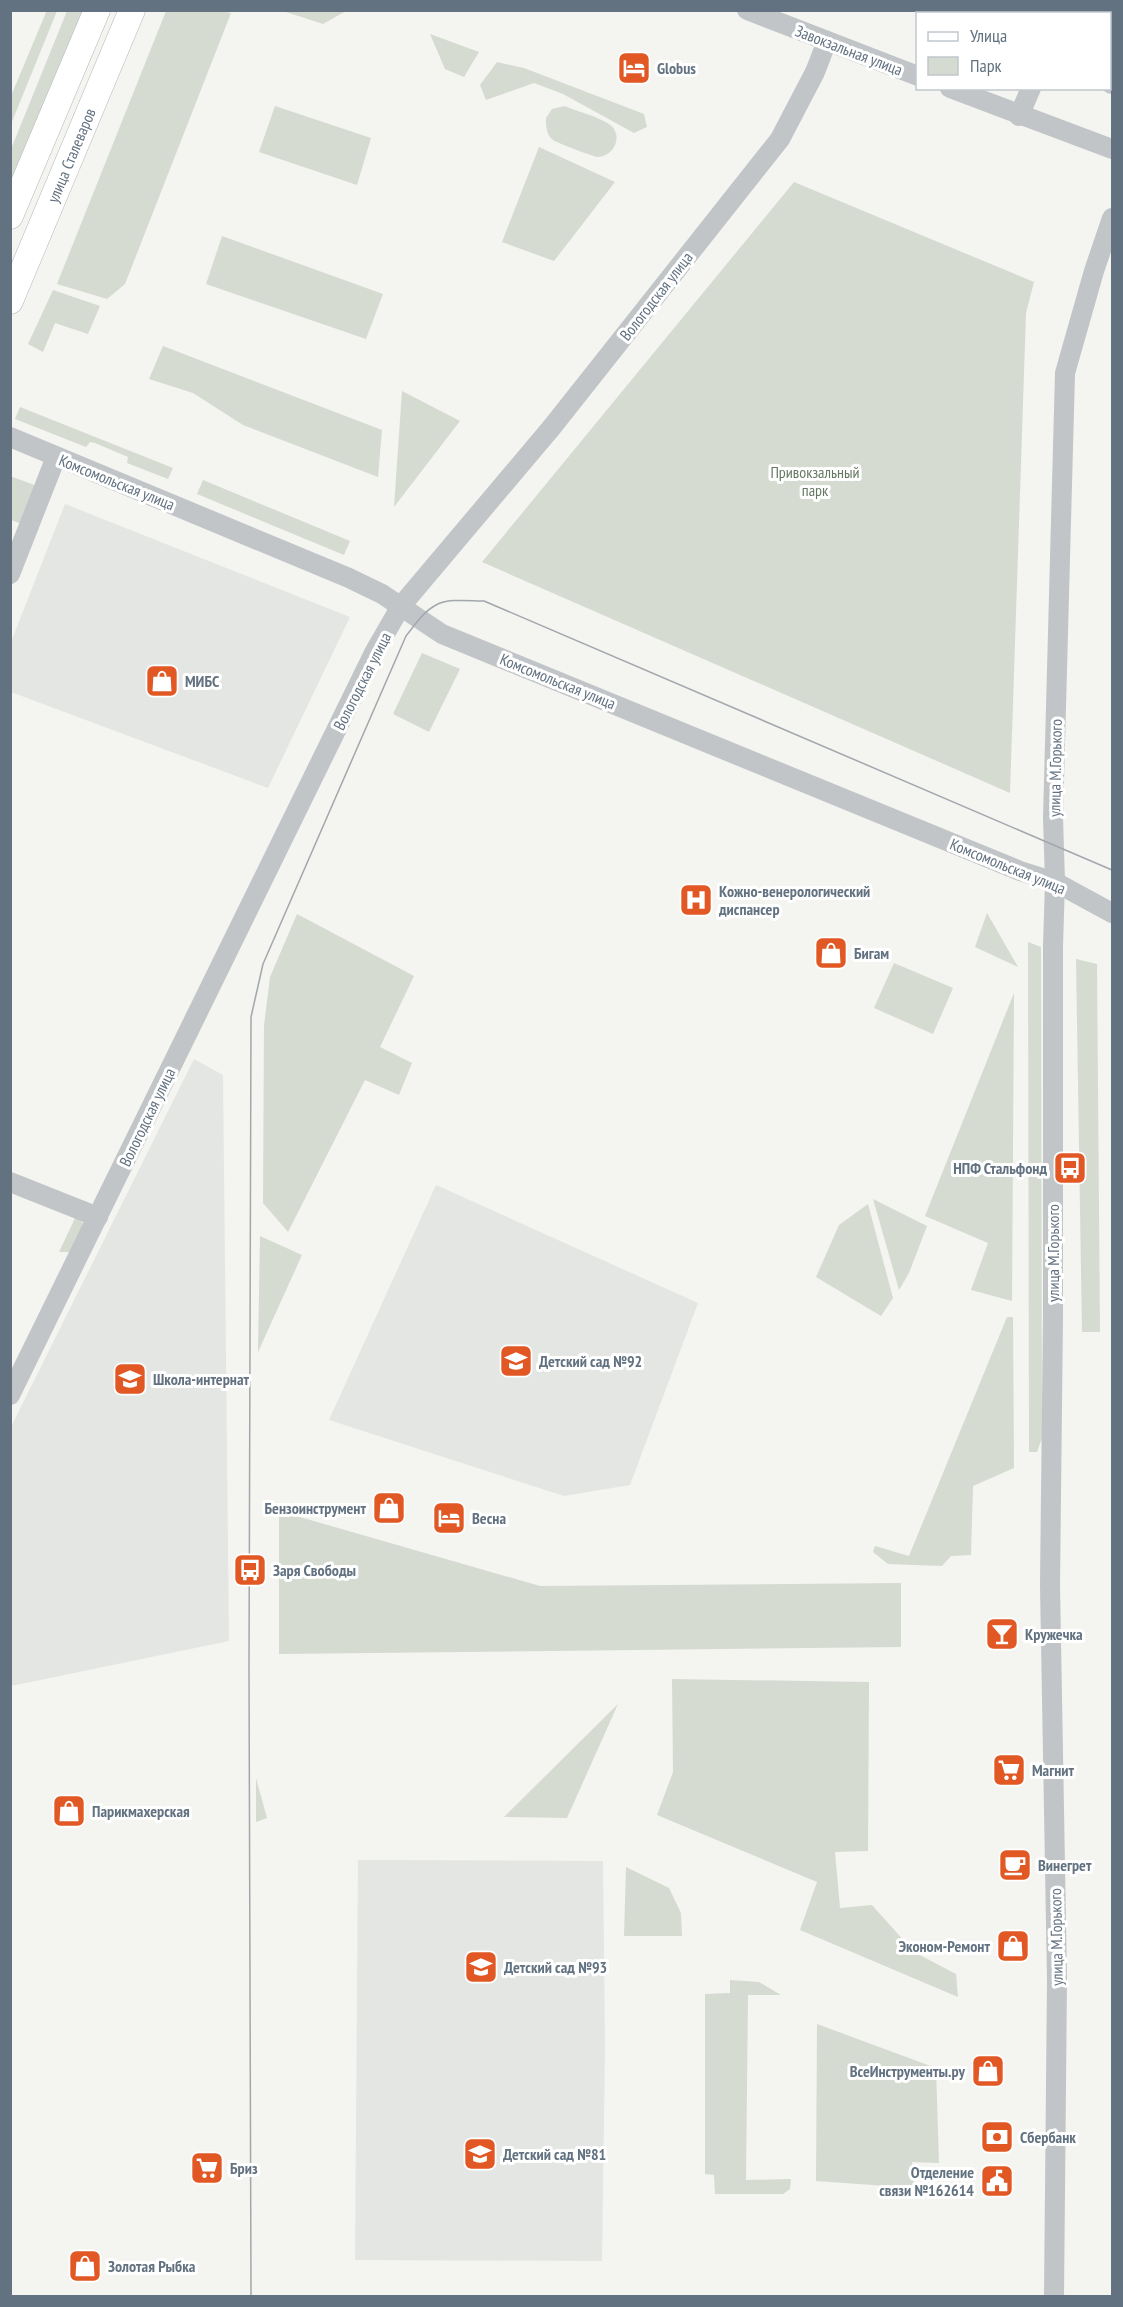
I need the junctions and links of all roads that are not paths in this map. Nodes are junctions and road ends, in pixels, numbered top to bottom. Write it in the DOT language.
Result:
graph roads {
  1 [pos="97,10"];
  2 [pos="132,10"];
  3 [pos="747,10"];
  4 [pos="827,41"];
  5 [pos="916,75"];
  6 [pos="955,90"];
  7 [pos="1029,90"];
  8 [pos="1019,116"];
  9 [pos="1113,149"];
  10 [pos="10,216"];
  11 [pos="1113,218"];
  12 [pos="10,301"];
  13 [pos="10,437"];
  14 [pos="56,457"];
  15 [pos="10,574"];
  16 [pos="401,606"];
  17 [pos="1055,882"];
  18 [pos="1113,913"];
  19 [pos="10,1182"];
  20 [pos="98,1217"];
  21 [pos="10,1395"];
  22 [pos="1054,2296"];
  1 -- 10 [label="main road, улица Сталеваров"];
  2 -- 12 [label="main road, улица Сталеваров"];
  3 -- 4 [label="street, Завокзальная улица"];
  4 -- 5 [label="street, Завокзальная улица"];
  4 -- 16 [label="street, Вологодская улица"];
  6 -- 8 [label="street"];
  7 -- 8 [label="street"];
  8 -- 9 [label="street"];
  11 -- 17 [label="street, улица М.Горького"];
  13 -- 14 [label="street, Комсомольская улица"];
  14 -- 15 [label="street"];
  14 -- 16 [label="street, Комсомольская улица"];
  16 -- 17 [label="street, Комсомольская улица"];
  16 -- 20 [label="street, Вологодская улица"];
  17 -- 18 [label="street, Комсомольская улица"];
  17 -- 22 [label="street, улица М.Горького"];
  19 -- 20 [label="street"];
  20 -- 21 [label="street, Вологодская улица"];
}
